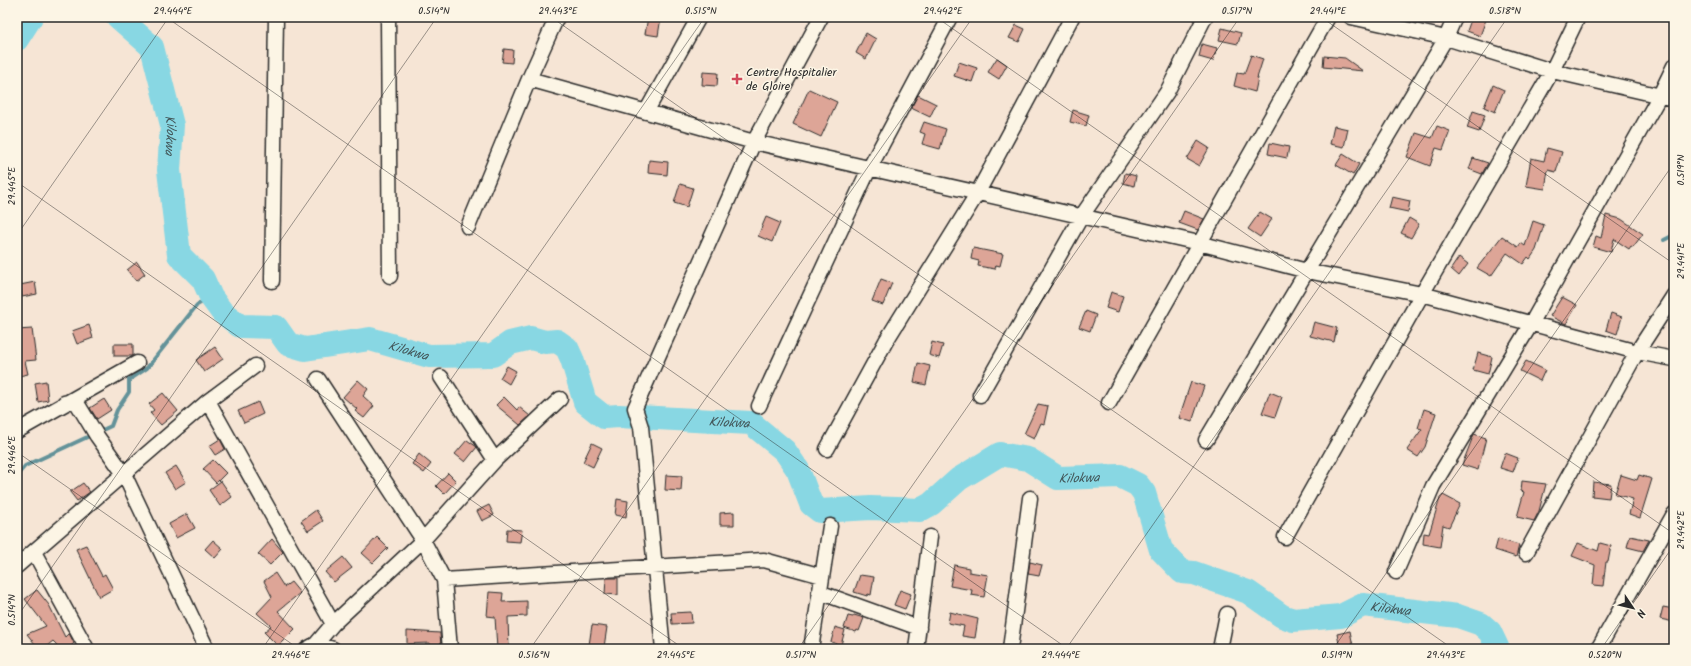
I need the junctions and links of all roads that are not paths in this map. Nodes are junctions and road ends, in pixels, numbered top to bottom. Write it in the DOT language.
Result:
graph roads {
  1 [pos="276,17"];
  2 [pos="388,17"];
  3 [pos="557,17"];
  4 [pos="698,17"];
  5 [pos="821,17"];
  6 [pos="950,17"];
  7 [pos="1072,17"];
  8 [pos="1205,17"];
  9 [pos="1328,17"];
  10 [pos="1351,17"];
  11 [pos="1455,17"];
  12 [pos="1578,17"];
  13 [pos="1446,38"];
  14 [pos="1674,66"];
  15 [pos="1552,71"];
  16 [pos="529,79"];
  17 [pos="1659,97"];
  18 [pos="1674,99"];
  19 [pos="646,112"];
  20 [pos="754,142"];
  21 [pos="869,169"];
  22 [pos="977,194"];
  23 [pos="1081,217"];
  24 [pos="468,227"];
  25 [pos="1199,243"];
  26 [pos="1307,271"];
  27 [pos="390,276"];
  28 [pos="272,281"];
  29 [pos="1422,294"];
  30 [pos="1674,295"];
  31 [pos="1530,324"];
  32 [pos="1637,352"];
  33 [pos="1674,359"];
  34 [pos="137,363"];
  35 [pos="255,366"];
  36 [pos="441,377"];
  37 [pos="318,379"];
  38 [pos="980,396"];
  39 [pos="560,399"];
  40 [pos="208,401"];
  41 [pos="64,403"];
  42 [pos="1109,403"];
  43 [pos="759,406"];
  44 [pos="17,431"];
  45 [pos="1206,440"];
  46 [pos="827,449"];
  47 [pos="495,460"];
  48 [pos="124,474"];
  49 [pos="1030,498"];
  50 [pos="1674,514"];
  51 [pos="830,526"];
  52 [pos="930,537"];
  53 [pos="1285,537"];
  54 [pos="423,540"];
  55 [pos="34,552"];
  56 [pos="1526,553"];
  57 [pos="17,566"];
  58 [pos="654,568"];
  59 [pos="1396,572"];
  60 [pos="822,576"];
  61 [pos="444,580"];
  62 [pos="819,592"];
  63 [pos="1227,614"];
  64 [pos="333,624"];
  65 [pos="919,628"];
  66 [pos="312,646"];
  67 [pos="87,649"];
  68 [pos="207,649"];
  69 [pos="333,649"];
  70 [pos="450,649"];
  71 [pos="663,649"];
  72 [pos="812,649"];
  73 [pos="916,649"];
  74 [pos="1010,649"];
  75 [pos="1220,649"];
  76 [pos="1598,649"];
  1 -- 28 [label="street"];
  2 -- 27 [label="street"];
  3 -- 16 [label="street"];
  4 -- 19 [label="street"];
  5 -- 20 [label="street"];
  6 -- 21 [label="street"];
  7 -- 22 [label="street"];
  8 -- 23 [label="street"];
  9 -- 25 [label="street"];
  10 -- 13 [label="street"];
  11 -- 13 [label="street"];
  12 -- 15 [label="street"];
  13 -- 15 [label="street"];
  13 -- 26 [label="street"];
  14 -- 17 [label="street"];
  15 -- 17 [label="street"];
  15 -- 29 [label="street"];
  16 -- 19 [label="street"];
  16 -- 24 [label="street"];
  17 -- 18 [label="street"];
  17 -- 31 [label="street"];
  19 -- 20 [label="street"];
  20 -- 21 [label="street"];
  20 -- 58 [label="street"];
  21 -- 22 [label="street"];
  21 -- 43 [label="street"];
  22 -- 23 [label="street"];
  22 -- 46 [label="street"];
  23 -- 25 [label="street"];
  23 -- 38 [label="street"];
  25 -- 26 [label="street"];
  25 -- 42 [label="street"];
  26 -- 29 [label="street"];
  26 -- 45 [label="street"];
  29 -- 31 [label="street"];
  29 -- 53 [label="street"];
  30 -- 32 [label="street"];
  31 -- 32 [label="street"];
  31 -- 59 [label="street"];
  32 -- 33 [label="street"];
  32 -- 56 [label="street"];
  34 -- 41 [label="street"];
  35 -- 40 [label="street"];
  36 -- 47 [label="street"];
  37 -- 54 [label="street"];
  39 -- 47 [label="street"];
  40 -- 48 [label="street"];
  40 -- 64 [label="street"];
  41 -- 44 [label="street"];
  41 -- 48 [label="street"];
  47 -- 54 [label="street"];
  48 -- 55 [label="street"];
  48 -- 68 [label="street"];
  49 -- 74 [label="street"];
  50 -- 76 [label="street"];
  51 -- 60 [label="street"];
  52 -- 65 [label="street"];
  54 -- 61 [label="street"];
  54 -- 64 [label="street"];
  55 -- 57 [label="street"];
  55 -- 67 [label="street"];
  58 -- 60 [label="street"];
  58 -- 61 [label="street"];
  58 -- 71 [label="street"];
  60 -- 62 [label="street"];
  61 -- 70 [label="street"];
  62 -- 65 [label="street"];
  62 -- 72 [label="street"];
  63 -- 75 [label="street"];
  64 -- 66 [label="street"];
  65 -- 73 [label="street"];
  66 -- 69 [label="street"];
}
